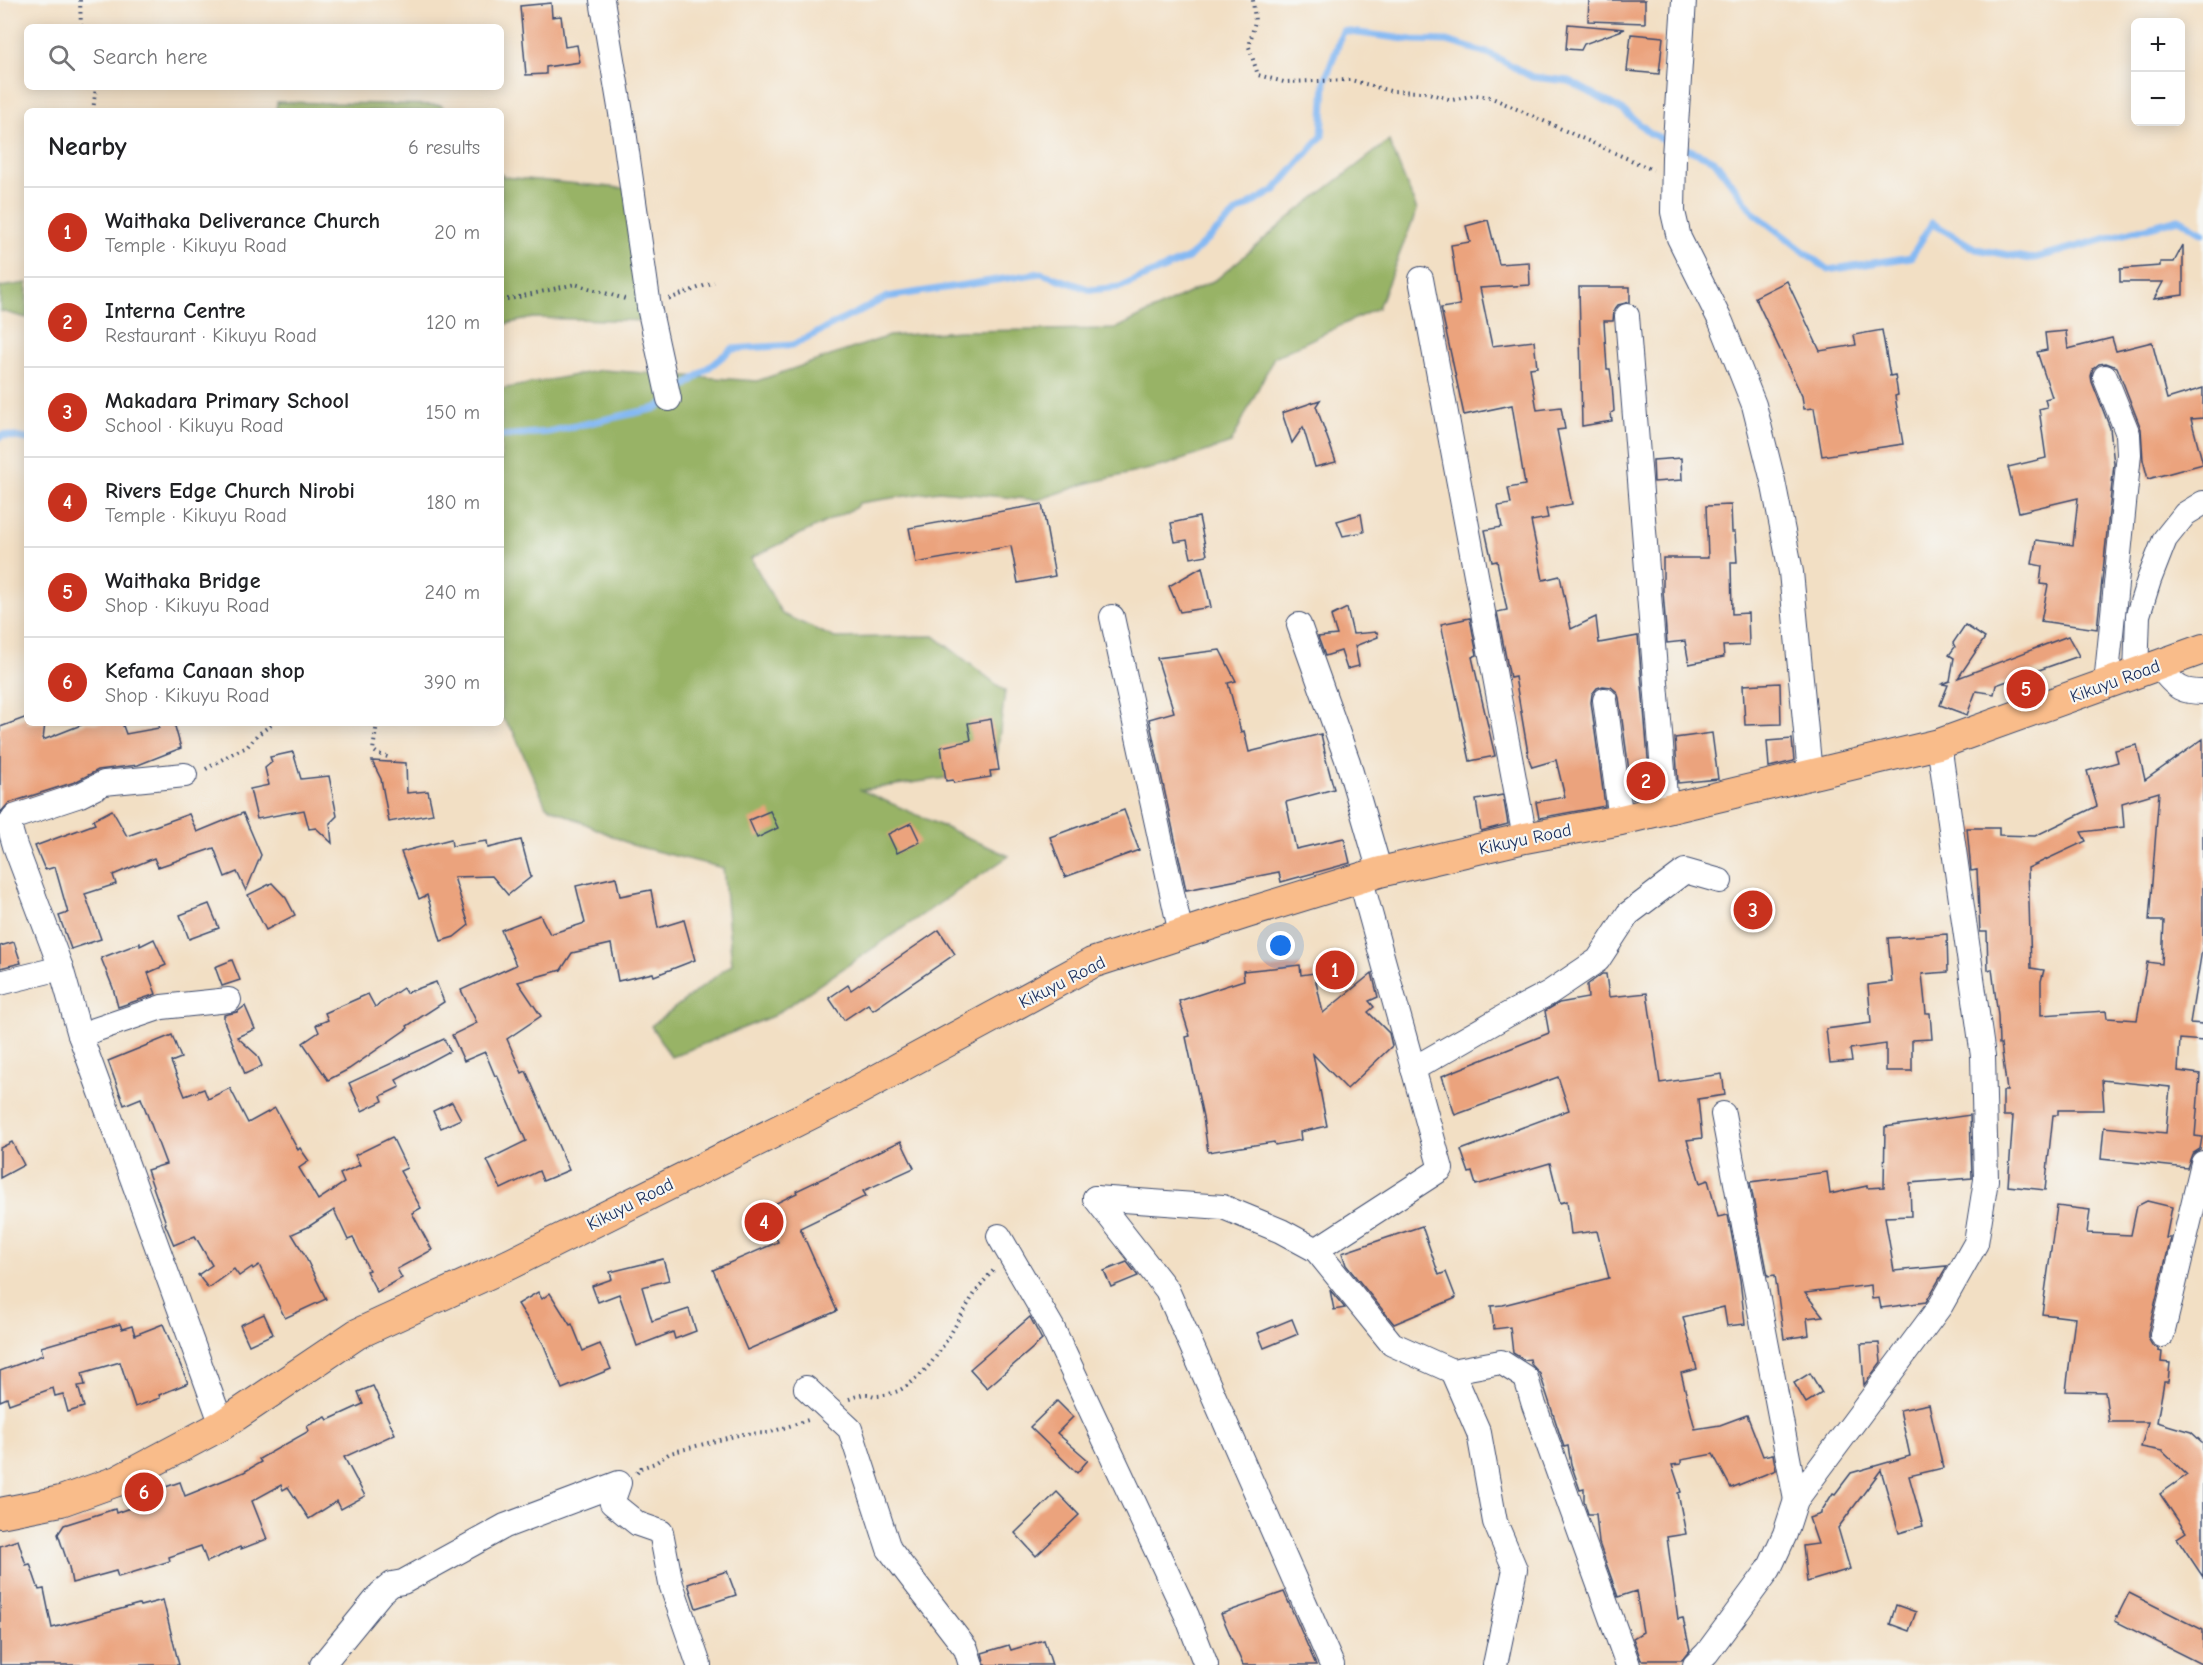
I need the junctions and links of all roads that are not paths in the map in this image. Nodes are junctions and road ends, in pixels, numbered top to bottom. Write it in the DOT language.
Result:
graph roads {
  1 [pos="602,0"];
  2 [pos="1684,0"];
  3 [pos="1421,279"];
  4 [pos="1627,316"];
  5 [pos="2104,377"];
  6 [pos="669,399"];
  7 [pos="2203,503"];
  8 [pos="1112,617"];
  9 [pos="1299,625"];
  10 [pos="2203,649"];
  11 [pos="2147,670"];
  12 [pos="2106,684"];
  13 [pos="2203,692"];
  14 [pos="1605,700"];
  15 [pos="1939,744"];
  16 [pos="1810,774"];
  17 [pos="185,775"];
  18 [pos="1666,809"];
  19 [pos="1621,820"];
  20 [pos="1525,838"];
  21 [pos="1370,875"];
  22 [pos="1720,881"];
  23 [pos="1181,934"];
  24 [pos="61,968"];
  25 [pos="0,983"];
  26 [pos="229,1000"];
  27 [pos="80,1035"];
  28 [pos="1413,1069"];
  29 [pos="1723,1114"];
  30 [pos="2203,1163"];
  31 [pos="999,1236"];
  32 [pos="1316,1250"];
  33 [pos="2162,1335"];
  34 [pos="1452,1371"];
  35 [pos="806,1388"];
  36 [pos="222,1425"];
  37 [pos="1796,1500"];
  38 [pos="0,1513"];
  39 [pos="322,1665"];
  40 [pos="699,1665"];
  41 [pos="971,1665"];
  42 [pos="1206,1665"];
  43 [pos="1332,1665"];
  44 [pos="1495,1665"];
  45 [pos="1628,1665"];
  46 [pos="1695,1665"];
  1 -- 6 [label="street"];
  2 -- 16 [label="street"];
  3 -- 20 [label="street"];
  4 -- 18 [label="street"];
  5 -- 12 [label="street"];
  7 -- 11 [label="street"];
  8 -- 23 [label="street"];
  9 -- 21 [label="street"];
  10 -- 11 [label="main road, Kikuyu Road"];
  11 -- 12 [label="main road, Kikuyu Road"];
  11 -- 13 [label="street"];
  12 -- 15 [label="main road, Kikuyu Road"];
  14 -- 19 [label="street"];
  15 -- 16 [label="main road, Kikuyu Road"];
  15 -- 37 [label="street"];
  16 -- 18 [label="main road, Kikuyu Road"];
  17 -- 24 [label="street"];
  18 -- 19 [label="main road, Kikuyu Road"];
  19 -- 20 [label="main road, Kikuyu Road"];
  20 -- 21 [label="main road, Kikuyu Road"];
  21 -- 23 [label="main road, Kikuyu Road"];
  21 -- 28 [label="street"];
  22 -- 28 [label="street"];
  23 -- 36 [label="main road, Kikuyu Road"];
  24 -- 25 [label="street"];
  24 -- 27 [label="street"];
  26 -- 27 [label="street"];
  27 -- 36 [label="street"];
  28 -- 32 [label="street"];
  29 -- 37 [label="street"];
  30 -- 33 [label="street"];
  31 -- 42 [label="street"];
  32 -- 34 [label="street"];
  32 -- 43 [label="street"];
  34 -- 44 [label="street"];
  34 -- 45 [label="street"];
  35 -- 41 [label="street"];
  36 -- 38 [label="main road, Kikuyu Road"];
  37 -- 46 [label="street"];
  39 -- 40 [label="street"];
}
